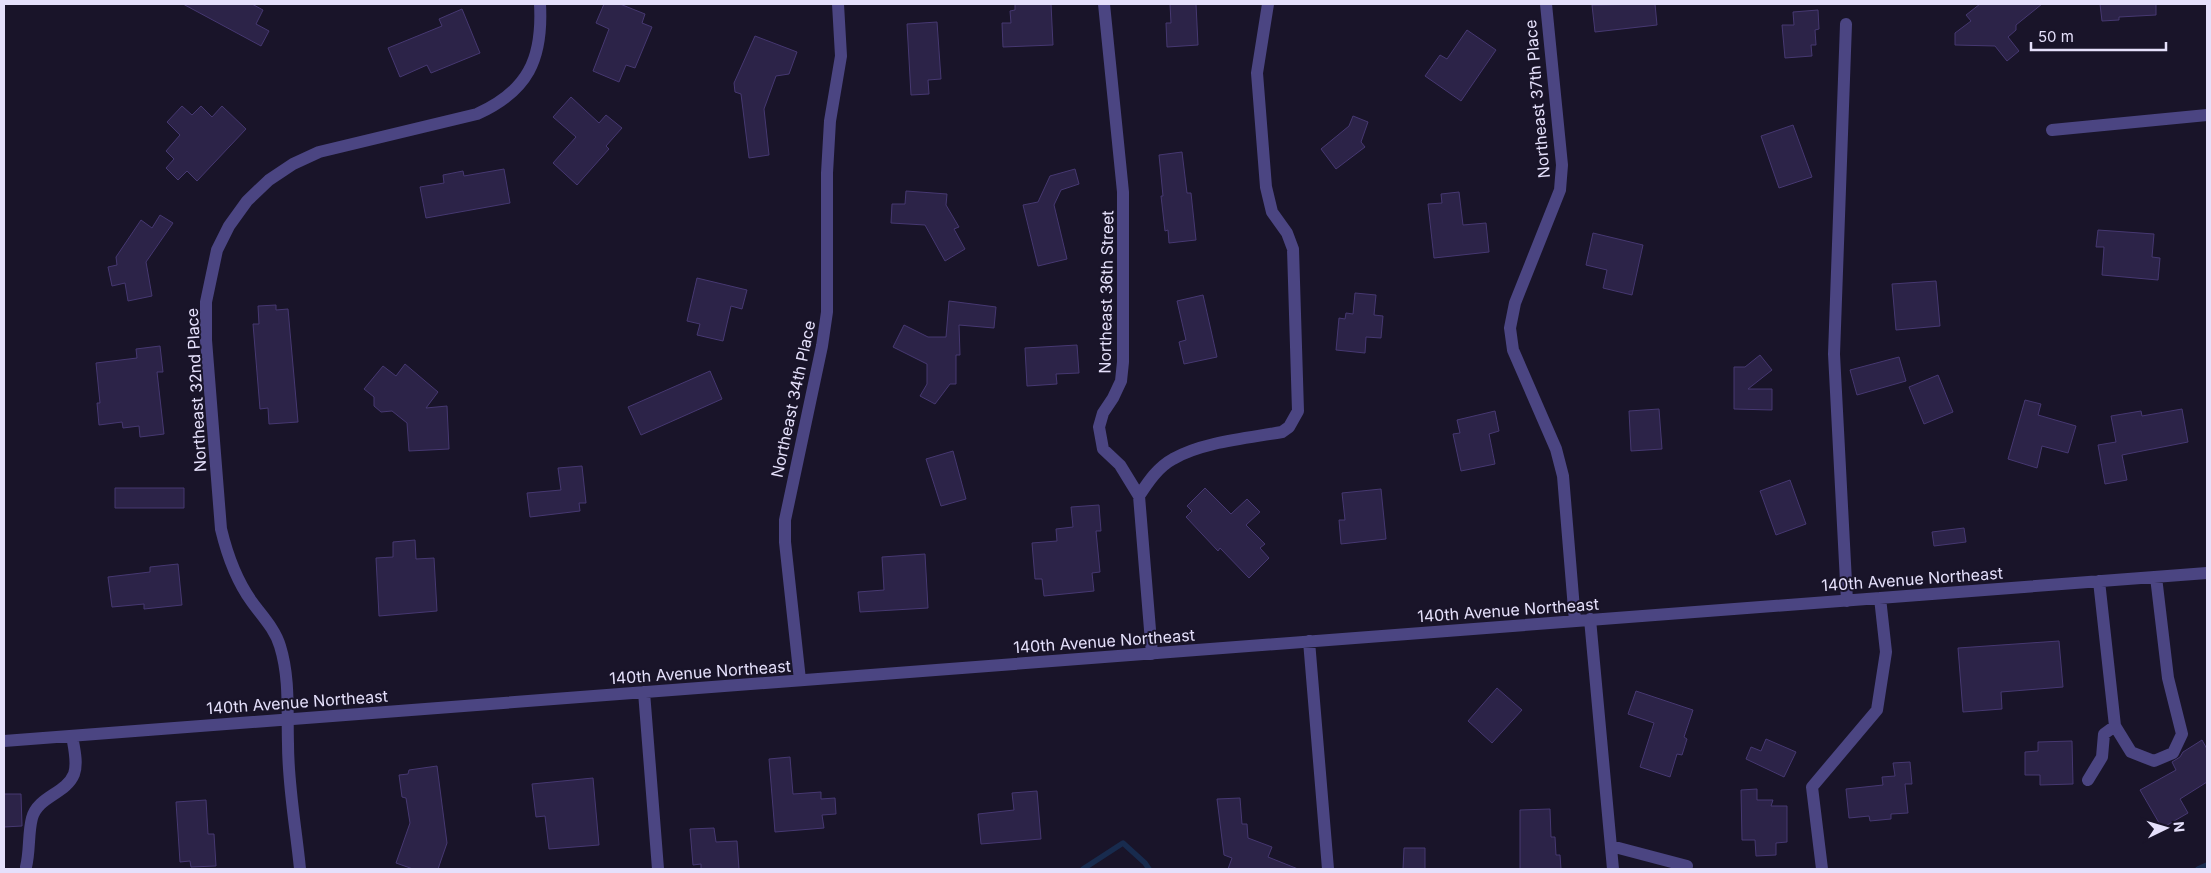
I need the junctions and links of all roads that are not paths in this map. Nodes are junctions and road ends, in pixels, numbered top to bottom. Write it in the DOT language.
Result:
graph roads {
  1 [pos="540,4"];
  2 [pos="838,4"];
  3 [pos="1104,4"];
  4 [pos="1268,4"];
  5 [pos="1546,4"];
  6 [pos="1846,24"];
  7 [pos="2207,115"];
  8 [pos="2052,130"];
  9 [pos="1139,496"];
  10 [pos="2207,573"];
  11 [pos="2156,577"];
  12 [pos="2099,581"];
  13 [pos="1880,598"];
  14 [pos="1848,601"];
  15 [pos="1590,620"];
  16 [pos="1575,621"];
  17 [pos="1309,641"];
  18 [pos="1152,654"];
  19 [pos="800,680"];
  20 [pos="644,692"];
  21 [pos="289,718"];
  22 [pos="2115,726"];
  23 [pos="72,736"];
  24 [pos="4,741"];
  25 [pos="2088,780"];
  26 [pos="1611,846"];
  27 [pos="1687,866"];
  28 [pos="26,867"];
  29 [pos="300,869"];
  30 [pos="658,869"];
  31 [pos="1328,869"];
  32 [pos="1613,869"];
  33 [pos="1822,869"];
  1 -- 21 [label="street, Northeast 32nd Place"];
  2 -- 19 [label="street, Northeast 34th Place"];
  3 -- 9 [label="street, Northeast 36th Street"];
  4 -- 9 [label="street"];
  5 -- 16 [label="street, Northeast 37th Place"];
  6 -- 14 [label="street"];
  7 -- 8 [label="street"];
  9 -- 18 [label="street, Northeast 36th Street"];
  10 -- 11 [label="street, 140th Avenue Northeast"];
  11 -- 12 [label="street, 140th Avenue Northeast"];
  11 -- 22 [label="street"];
  12 -- 13 [label="street, 140th Avenue Northeast"];
  12 -- 22 [label="street"];
  13 -- 14 [label="street, 140th Avenue Northeast"];
  13 -- 33 [label="street"];
  14 -- 15 [label="street, 140th Avenue Northeast"];
  15 -- 16 [label="street, 140th Avenue Northeast"];
  15 -- 26 [label="street"];
  16 -- 17 [label="street, 140th Avenue Northeast"];
  17 -- 18 [label="street, 140th Avenue Northeast"];
  17 -- 31 [label="street"];
  18 -- 19 [label="street, 140th Avenue Northeast"];
  19 -- 20 [label="street, 140th Avenue Northeast"];
  20 -- 21 [label="street, 140th Avenue Northeast"];
  20 -- 30 [label="street"];
  21 -- 23 [label="street, 140th Avenue Northeast"];
  21 -- 29 [label="street, Northeast 32nd Place"];
  22 -- 25 [label="street"];
  23 -- 24 [label="street, 140th Avenue Northeast"];
  23 -- 28 [label="street"];
  26 -- 27 [label="street"];
  26 -- 32 [label="street"];
}
